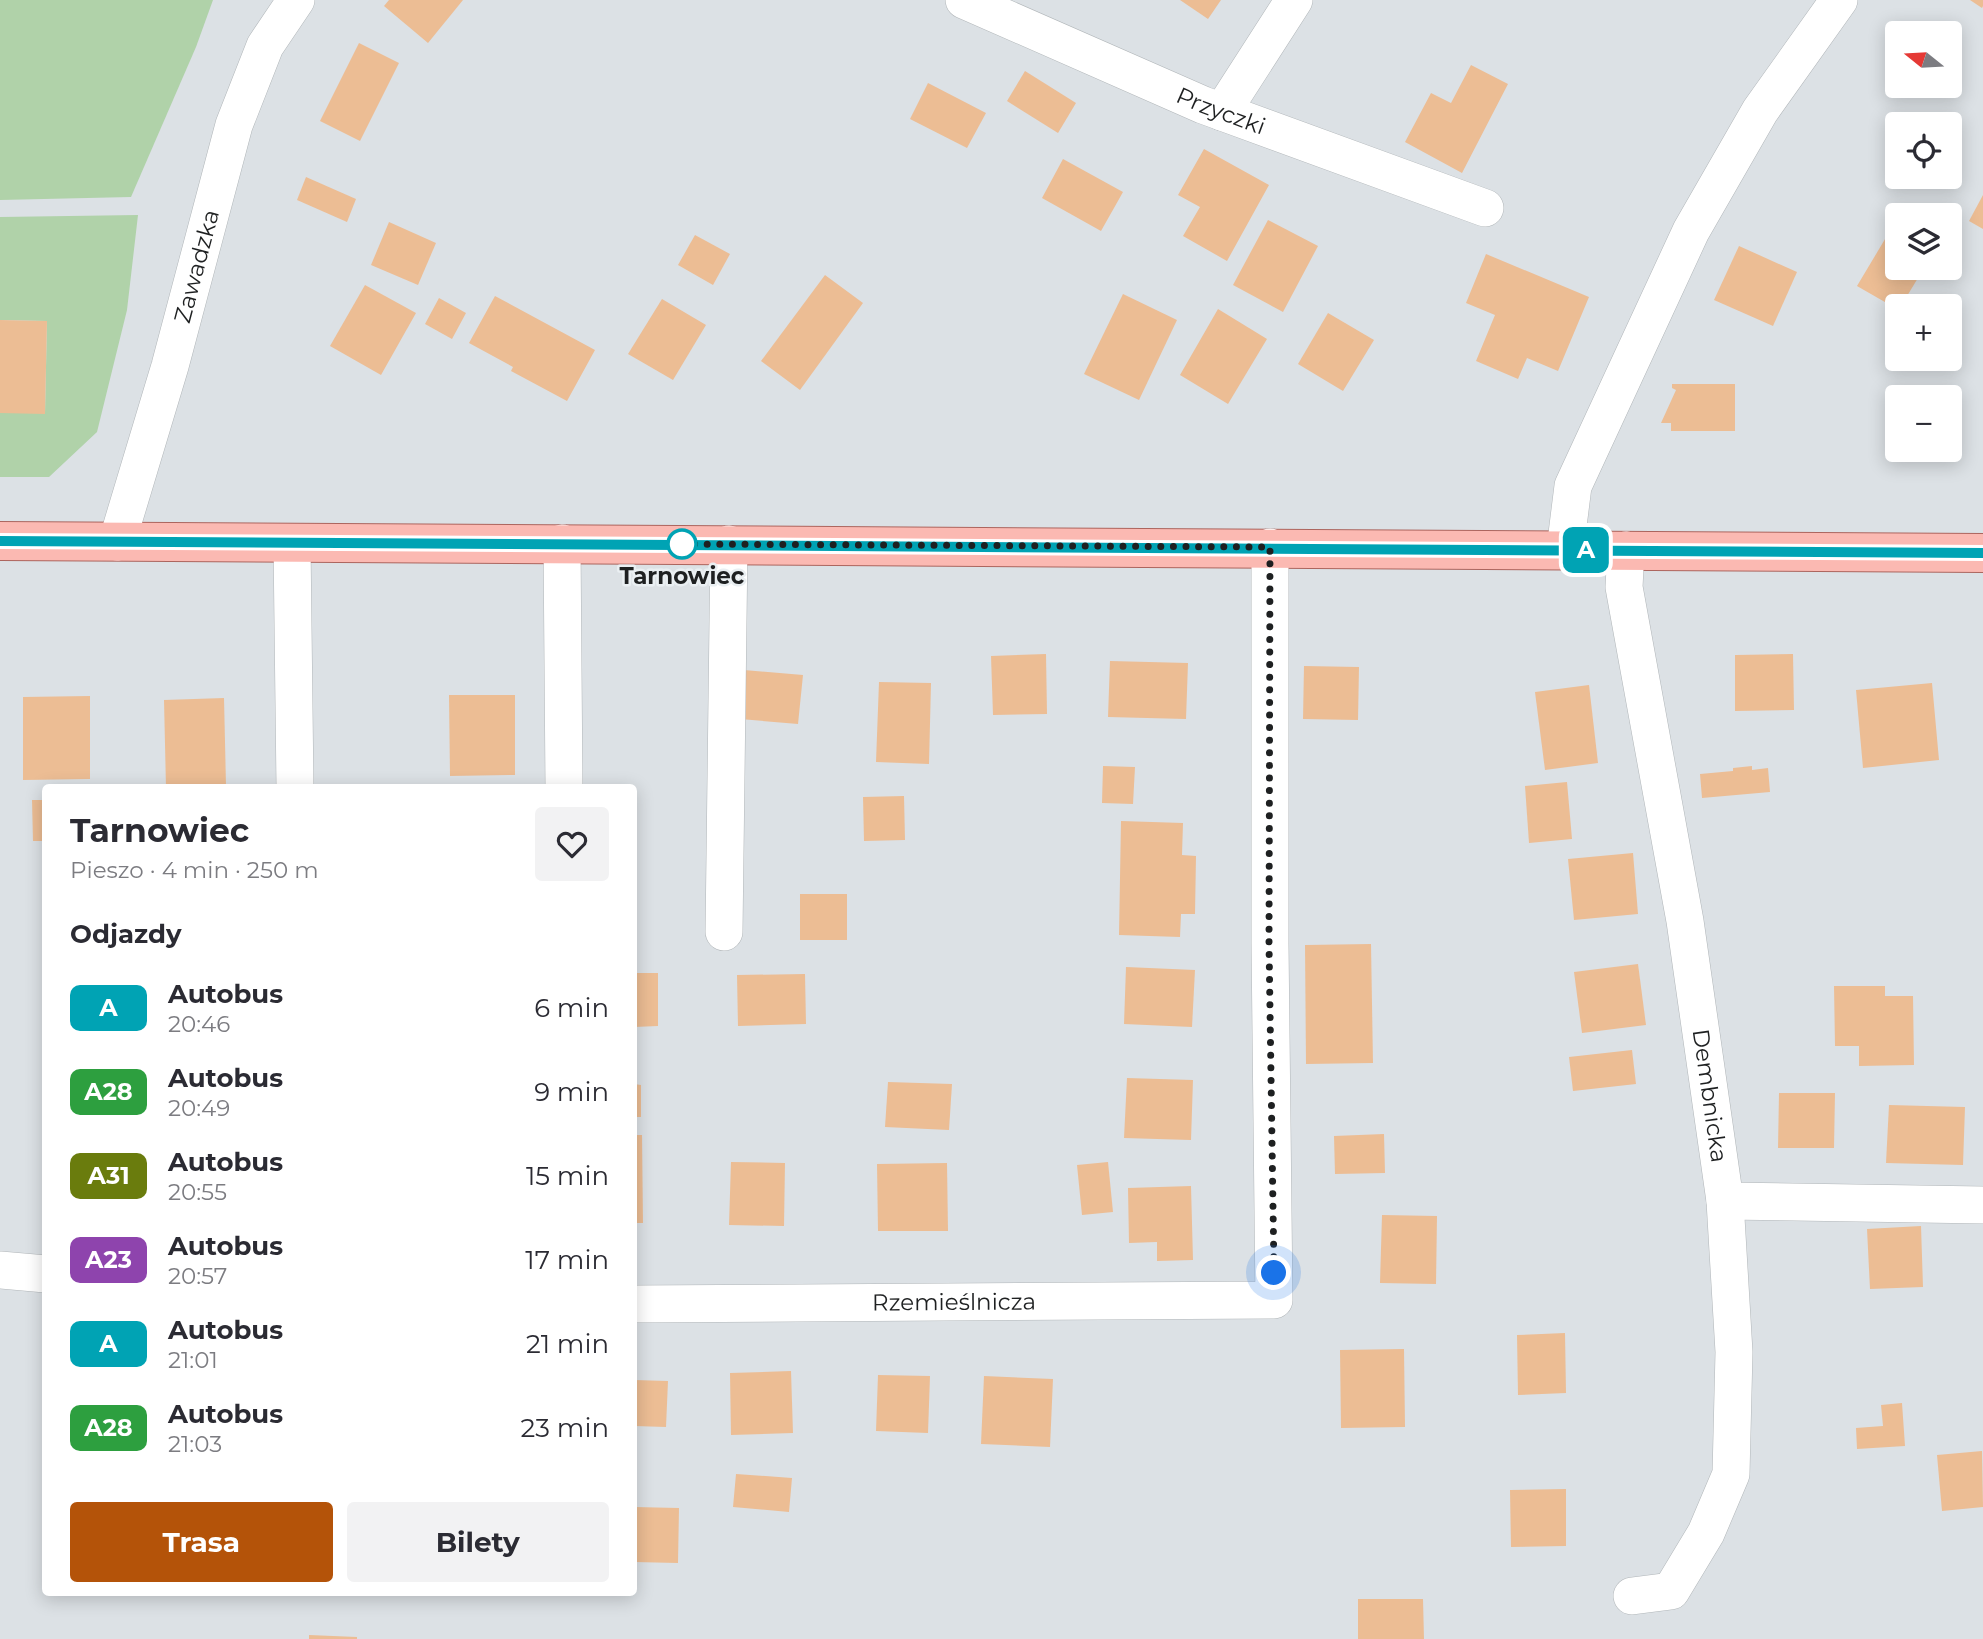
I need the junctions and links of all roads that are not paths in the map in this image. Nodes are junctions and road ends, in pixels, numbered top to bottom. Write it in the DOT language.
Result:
graph roads {
  1 [pos="296,0"];
  2 [pos="964,0"];
  3 [pos="1294,0"];
  4 [pos="1839,0"];
  5 [pos="1222,112"];
  6 [pos="1485,208"];
  7 [pos="0,541"];
  8 [pos="117,542"];
  9 [pos="292,543"];
  10 [pos="562,544"];
  11 [pos="729,544"];
  12 [pos="1270,547"];
  13 [pos="1565,550"];
  14 [pos="1626,550"];
  15 [pos="1983,553"];
  16 [pos="295,784"];
  17 [pos="564,784"];
  18 [pos="724,932"];
  19 [pos="1725,1201"];
  20 [pos="1983,1205"];
  21 [pos="0,1270"];
  22 [pos="42,1274"];
  23 [pos="637,1304"];
  24 [pos="1632,1596"];
  1 -- 8 [label="street, Zawadzka"];
  2 -- 5 [label="street, Przyczki"];
  3 -- 5 [label="street"];
  4 -- 13 [label="street"];
  5 -- 6 [label="street, Przyczki"];
  7 -- 8 [label="main road"];
  8 -- 9 [label="main road"];
  9 -- 10 [label="main road"];
  9 -- 16 [label="street"];
  10 -- 11 [label="main road"];
  10 -- 17 [label="street"];
  11 -- 12 [label="main road"];
  11 -- 18 [label="street"];
  12 -- 13 [label="main road"];
  12 -- 23 [label="street, Rzemieślnicza"];
  13 -- 14 [label="main road"];
  14 -- 15 [label="main road"];
  14 -- 19 [label="street, Dembnicka"];
  19 -- 20 [label="street"];
  19 -- 24 [label="street, Dembnicka"];
  21 -- 22 [label="street"];
}
